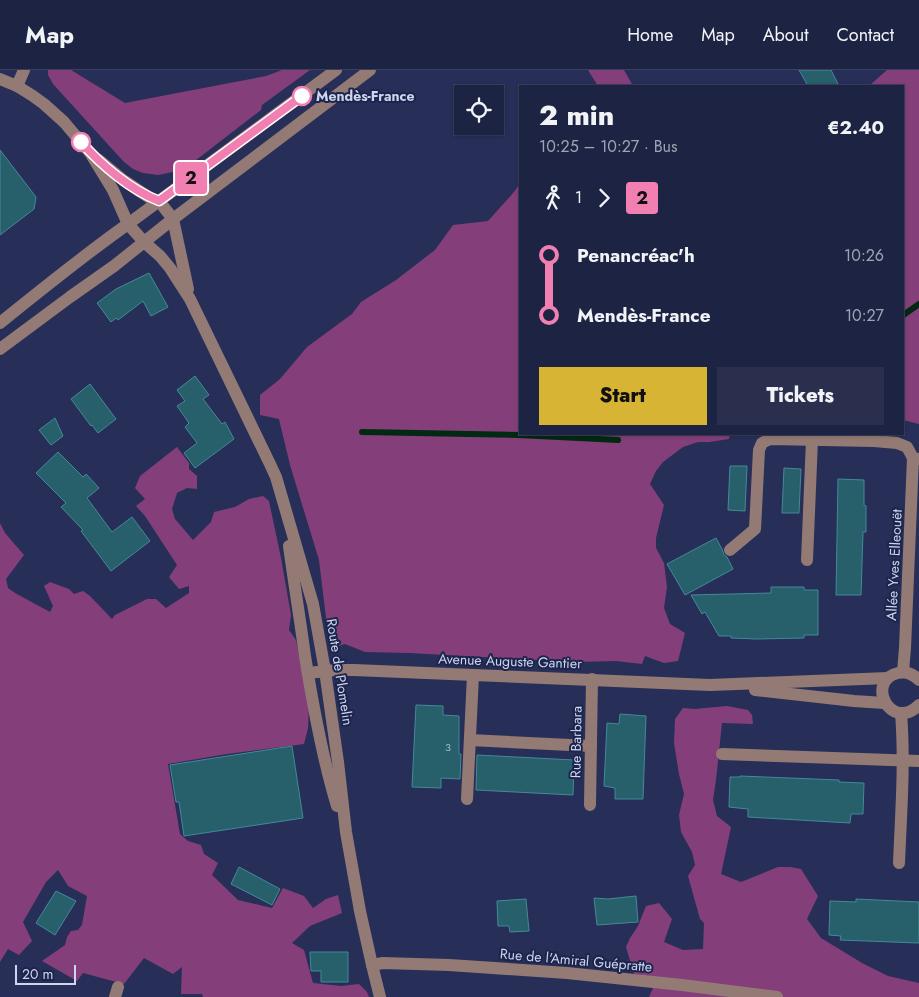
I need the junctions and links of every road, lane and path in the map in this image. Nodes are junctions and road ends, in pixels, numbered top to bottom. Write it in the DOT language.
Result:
graph roads {
  1 [pos="24,70"];
  2 [pos="336,70"];
  3 [pos="370,70"];
  4 [pos="0,78"];
  5 [pos="17,86"];
  6 [pos="92,154"];
  7 [pos="159,201"];
  8 [pos="173,219"];
  9 [pos="128,224"];
  10 [pos="144,242"];
  11 [pos="190,299"];
  12 [pos="0,323"];
  13 [pos="0,350"];
  14 [pos="812,440"];
  15 [pos="916,459"];
  16 [pos="288,520"];
  17 [pos="730,550"];
  18 [pos="807,560"];
  19 [pos="325,671"];
  20 [pos="308,672"];
  21 [pos="903,672"];
  22 [pos="473,675"];
  23 [pos="888,678"];
  24 [pos="592,679"];
  25 [pos="919,680"];
  26 [pos="710,685"];
  27 [pos="884,703"];
  28 [pos="918,708"];
  29 [pos="901,713"];
  30 [pos="470,740"];
  31 [pos="591,746"];
  32 [pos="722,754"];
  33 [pos="903,760"];
  34 [pos="919,760"];
  35 [pos="467,798"];
  36 [pos="590,805"];
  37 [pos="346,832"];
  38 [pos="899,863"];
  39 [pos="372,965"];
  40 [pos="380,997"];
  41 [pos="777,997"];
  1 -- 5 [label="street"];
  2 -- 7 [label="street"];
  3 -- 8 [label="street"];
  4 -- 5 [label="street"];
  5 -- 6 [label="street"];
  6 -- 7 [label="street"];
  6 -- 9 [label="street, Route de Plomelin"];
  7 -- 8 [label="street, Route de Plomelin"];
  7 -- 9 [label="street"];
  8 -- 10 [label="street"];
  8 -- 11 [label="street, Route de Plomelin"];
  9 -- 10 [label="street, Route de Plomelin"];
  9 -- 12 [label="street"];
  10 -- 11 [label="street, Route de Plomelin"];
  10 -- 13 [label="street"];
  11 -- 16 [label="street, Route de Plomelin"];
  14 -- 15 [label="street, Allée Yves Elleouët"];
  14 -- 17 [label="street, Allée Yves Elleouët"];
  14 -- 18 [label="street"];
  15 -- 21 [label="street, Allée Yves Elleouët"];
  16 -- 19 [label="street, Route de Plomelin"];
  16 -- 20 [label="street, Route de Plomelin"];
  19 -- 20 [label="street, Avenue Auguste Gantier"];
  19 -- 22 [label="street, Avenue Auguste Gantier"];
  19 -- 37 [label="street, Route de Plomelin"];
  20 -- 37 [label="street, Route de Plomelin"];
  21 -- 23 [label="street, Avenue Auguste Gantier"];
  21 -- 25 [label="street"];
  22 -- 24 [label="street, Avenue Auguste Gantier"];
  22 -- 30 [label="street"];
  23 -- 26 [label="street, Avenue Auguste Gantier"];
  23 -- 27 [label="street"];
  24 -- 26 [label="street, Avenue Auguste Gantier"];
  24 -- 31 [label="street, Rue Barbara"];
  26 -- 27 [label="street, Avenue Auguste Gantier"];
  27 -- 29 [label="street"];
  28 -- 29 [label="street"];
  29 -- 33 [label="street"];
  30 -- 31 [label="street"];
  30 -- 35 [label="street"];
  31 -- 36 [label="street, Rue Barbara"];
  32 -- 33 [label="street"];
  33 -- 34 [label="street"];
  33 -- 38 [label="street"];
  37 -- 39 [label="street, Route de Plomelin"];
  39 -- 40 [label="street, Route de Plomelin"];
  39 -- 41 [label="street, Rue de l'Amiral Guépratte"];
}
